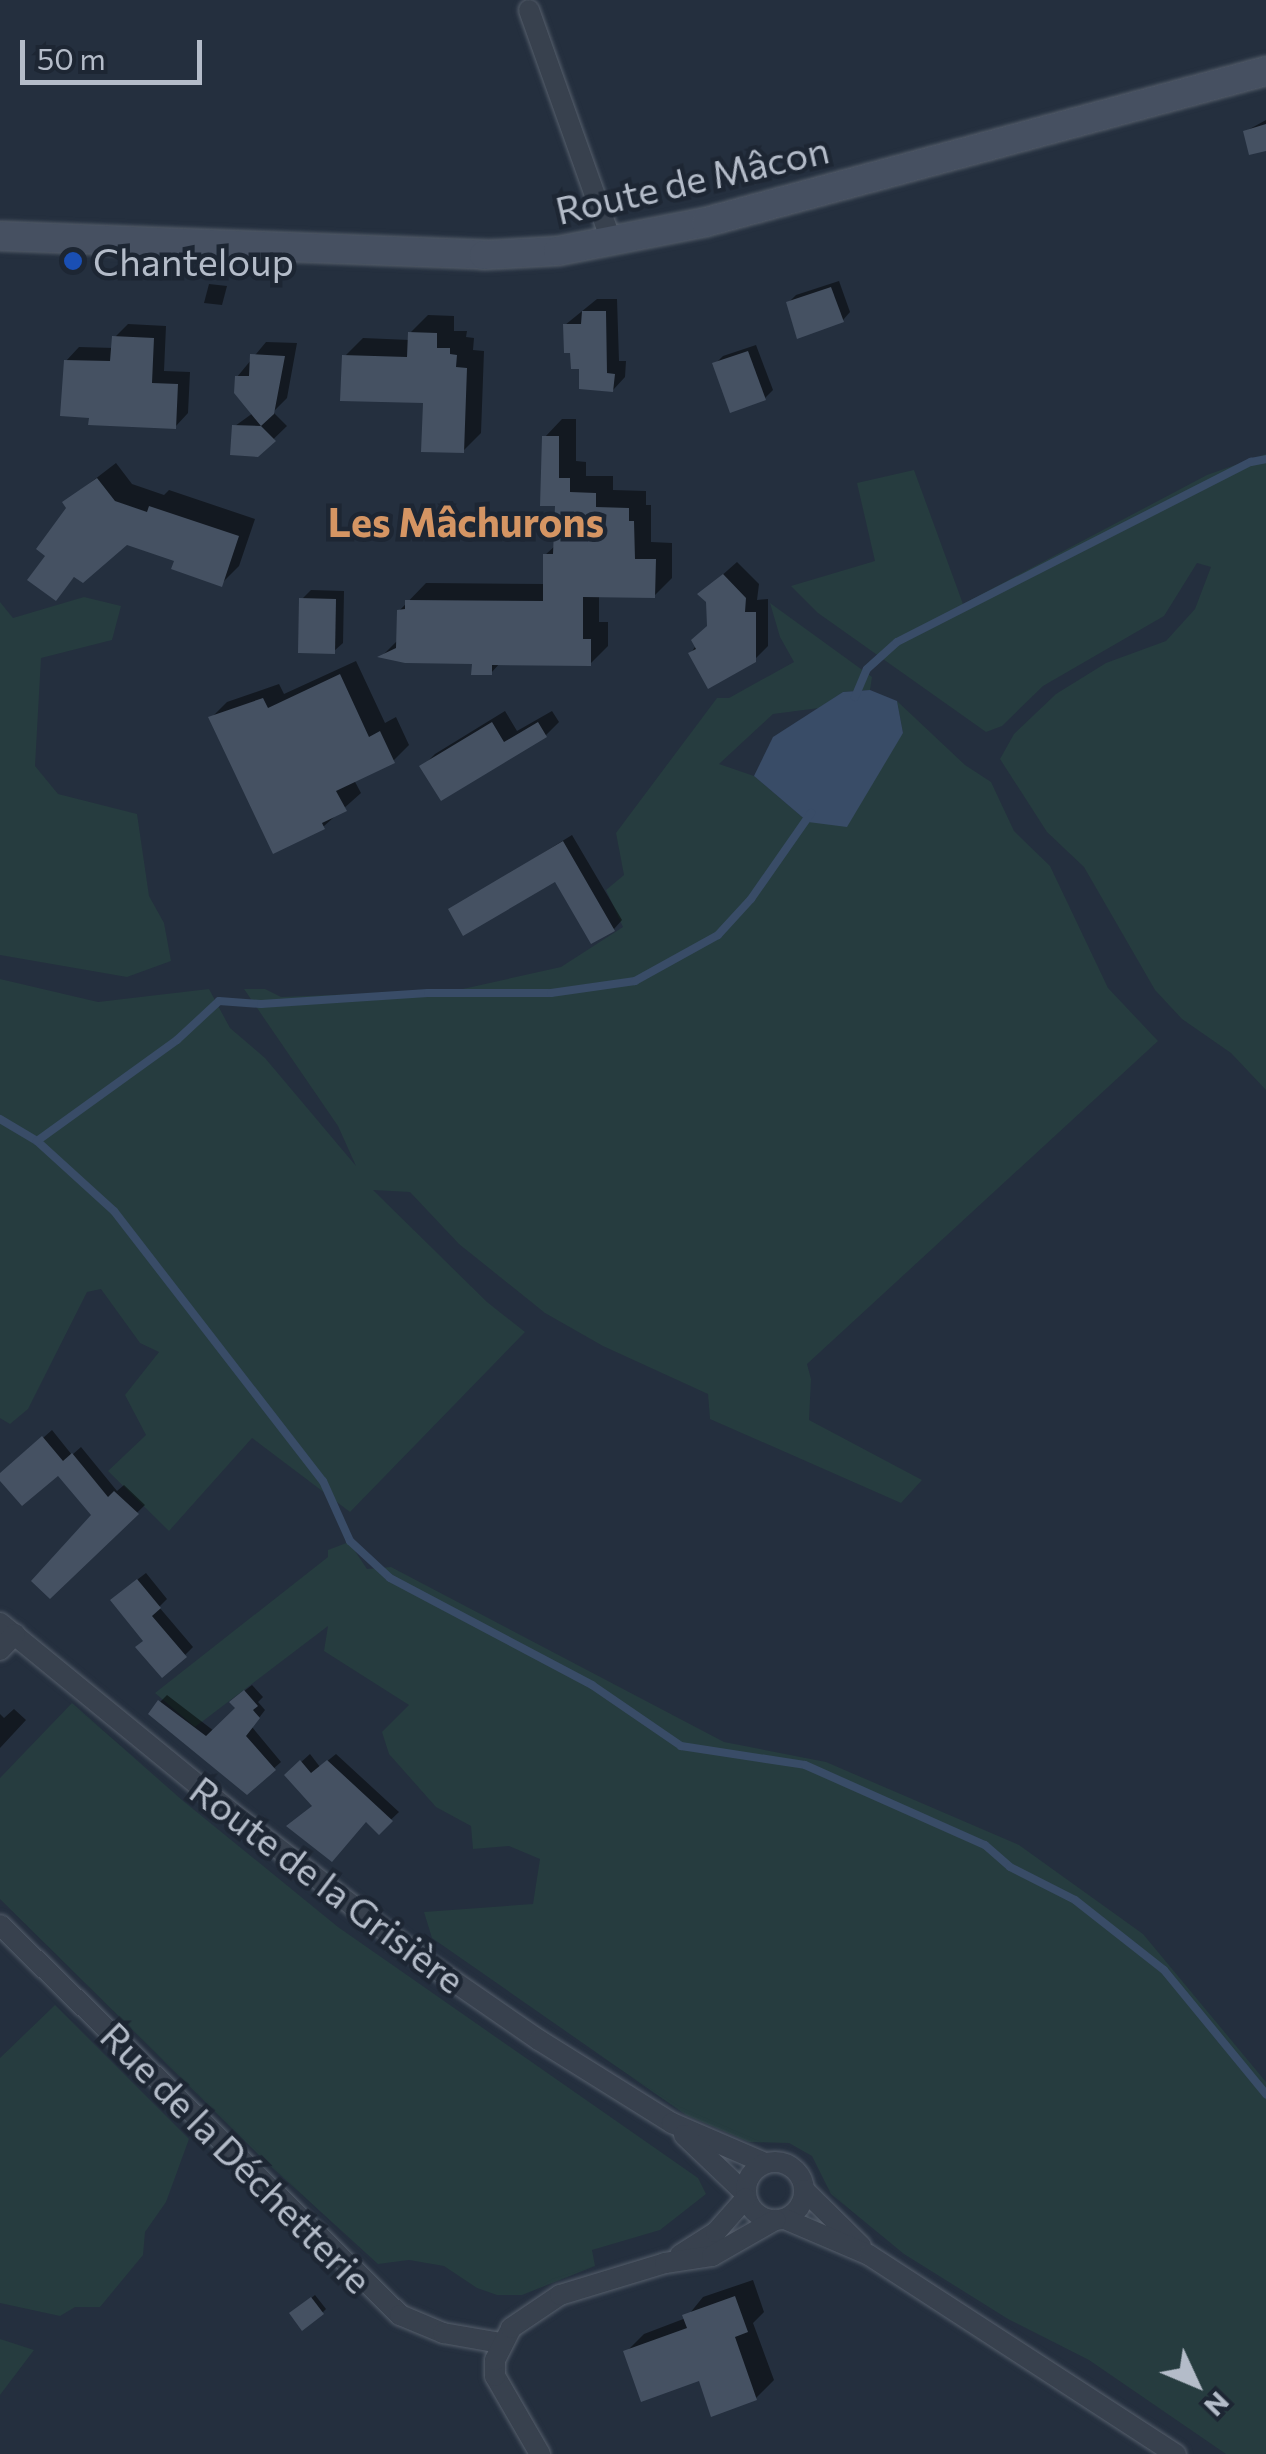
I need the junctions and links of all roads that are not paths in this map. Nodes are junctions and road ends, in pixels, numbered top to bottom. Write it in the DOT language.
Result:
graph roads {
  1 [pos="529,10"];
  2 [pos="1266,71"];
  3 [pos="0,236"];
  4 [pos="612,243"];
  5 [pos="5,1636"];
  6 [pos="0,1925"];
  7 [pos="672,2123"];
  8 [pos="765,2163"];
  9 [pos="804,2190"];
  10 [pos="746,2196"];
  11 [pos="780,2219"];
  12 [pos="869,2255"];
  13 [pos="665,2263"];
  14 [pos="501,2344"];
  15 [pos="540,2454"];
  16 [pos="1176,2454"];
  1 -- 4 [label="street"];
  2 -- 4 [label="street, Route de Mâcon"];
  3 -- 4 [label="street, Route de Mâcon"];
  5 -- 7 [label="street, Route de la Grisière"];
  6 -- 14 [label="street, Rue de la Déchetterie"];
  7 -- 8 [label="street, Route de la Grisière"];
  7 -- 10 [label="street, Route de la Grisière"];
  8 -- 9 [label="street, Route de la Grisière"];
  8 -- 10 [label="street"];
  9 -- 11 [label="street"];
  9 -- 12 [label="street, Route de la Grisière"];
  10 -- 11 [label="street, Route de la Grisière"];
  10 -- 13 [label="street"];
  11 -- 12 [label="street, Route de la Grisière"];
  11 -- 13 [label="street"];
  12 -- 16 [label="street, Route de la Grisière"];
  13 -- 14 [label="street"];
  14 -- 15 [label="street"];
}
